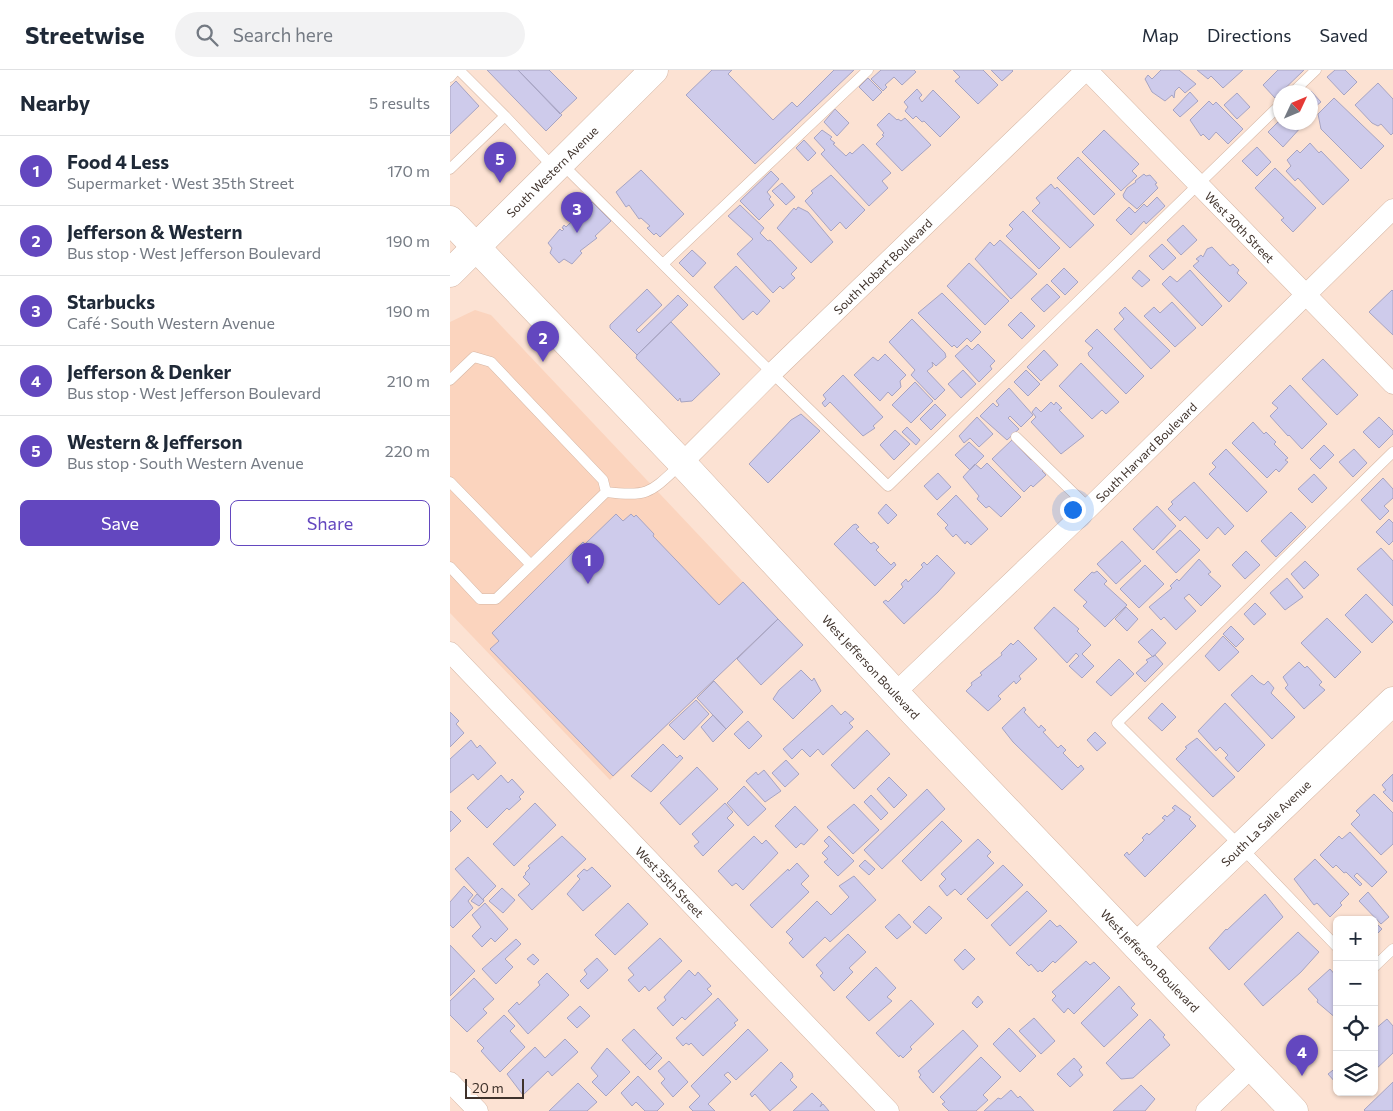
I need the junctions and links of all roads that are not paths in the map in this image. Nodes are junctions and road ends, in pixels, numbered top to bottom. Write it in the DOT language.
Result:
graph roads {
  1 [pos="458,70"];
  2 [pos="654,70"];
  3 [pos="868,70"];
  4 [pos="1086,70"];
  5 [pos="1316,70"];
  6 [pos="450,76"];
  7 [pos="1300,85"];
  8 [pos="1273,111"];
  9 [pos="505,116"];
  10 [pos="558,166"];
  11 [pos="450,169"];
  12 [pos="1198,183"];
  13 [pos="1393,209"];
  14 [pos="450,220"];
  15 [pos="476,247"];
  16 [pos="663,264"];
  17 [pos="450,273"];
  18 [pos="1306,293"];
  19 [pos="772,373"];
  20 [pos="450,380"];
  21 [pos="1393,384"];
  22 [pos="1016,437"];
  23 [pos="1393,452"];
  24 [pos="682,463"];
  25 [pos="450,482"];
  26 [pos="606,492"];
  27 [pos="1088,508"];
  28 [pos="531,565"];
  29 [pos="450,567"];
  30 [pos="450,652"];
  31 [pos="895,693"];
  32 [pos="1393,701"];
  33 [pos="1241,847"];
  34 [pos="1333,943"];
  35 [pos="1137,946"];
  36 [pos="1393,949"];
  37 [pos="1378,964"];
  38 [pos="1253,1066"];
  39 [pos="450,1082"];
  40 [pos="478,1111"];
  41 [pos="889,1111"];
  42 [pos="1206,1111"];
  43 [pos="1294,1111"];
  1 -- 6 [label="lane"];
  1 -- 9 [label="lane"];
  2 -- 10 [label="main road, South Western Avenue"];
  3 -- 16 [label="lane"];
  4 -- 12 [label="street, West 30th Street"];
  4 -- 19 [label="street, South Hobart Boulevard"];
  5 -- 7 [label="lane"];
  8 -- 12 [label="lane"];
  9 -- 10 [label="lane"];
  9 -- 11 [label="lane"];
  10 -- 15 [label="main road, South Western Avenue"];
  10 -- 16 [label="lane"];
  12 -- 18 [label="street, West 30th Street"];
  12 -- 19 [label="lane"];
  13 -- 18 [label="street, South Harvard Boulevard"];
  14 -- 15 [label="main road, West Jefferson Boulevard"];
  15 -- 17 [label="main road, South Western Avenue"];
  15 -- 24 [label="main road, West Jefferson Boulevard"];
  16 -- 19 [label="lane"];
  18 -- 21 [label="street, West 30th Street"];
  18 -- 27 [label="street, South Harvard Boulevard"];
  19 -- 24 [label="street, South Hobart Boulevard"];
  20 -- 26 [label="lane"];
  22 -- 27 [label="lane"];
  23 -- 33 [label="lane"];
  24 -- 26 [label="lane"];
  24 -- 31 [label="main road, West Jefferson Boulevard"];
  25 -- 28 [label="lane"];
  26 -- 28 [label="lane"];
  27 -- 31 [label="street, South Harvard Boulevard"];
  28 -- 29 [label="lane"];
  30 -- 41 [label="street, West 35th Street"];
  31 -- 35 [label="main road, West Jefferson Boulevard"];
  32 -- 33 [label="main road, South La Salle Avenue"];
  33 -- 34 [label="lane"];
  33 -- 35 [label="main road, South La Salle Avenue"];
  35 -- 38 [label="main road, West Jefferson Boulevard"];
  36 -- 37 [label="lane"];
  38 -- 42 [label="street"];
  38 -- 43 [label="main road, West Jefferson Boulevard"];
  39 -- 40 [label="street"];
}
